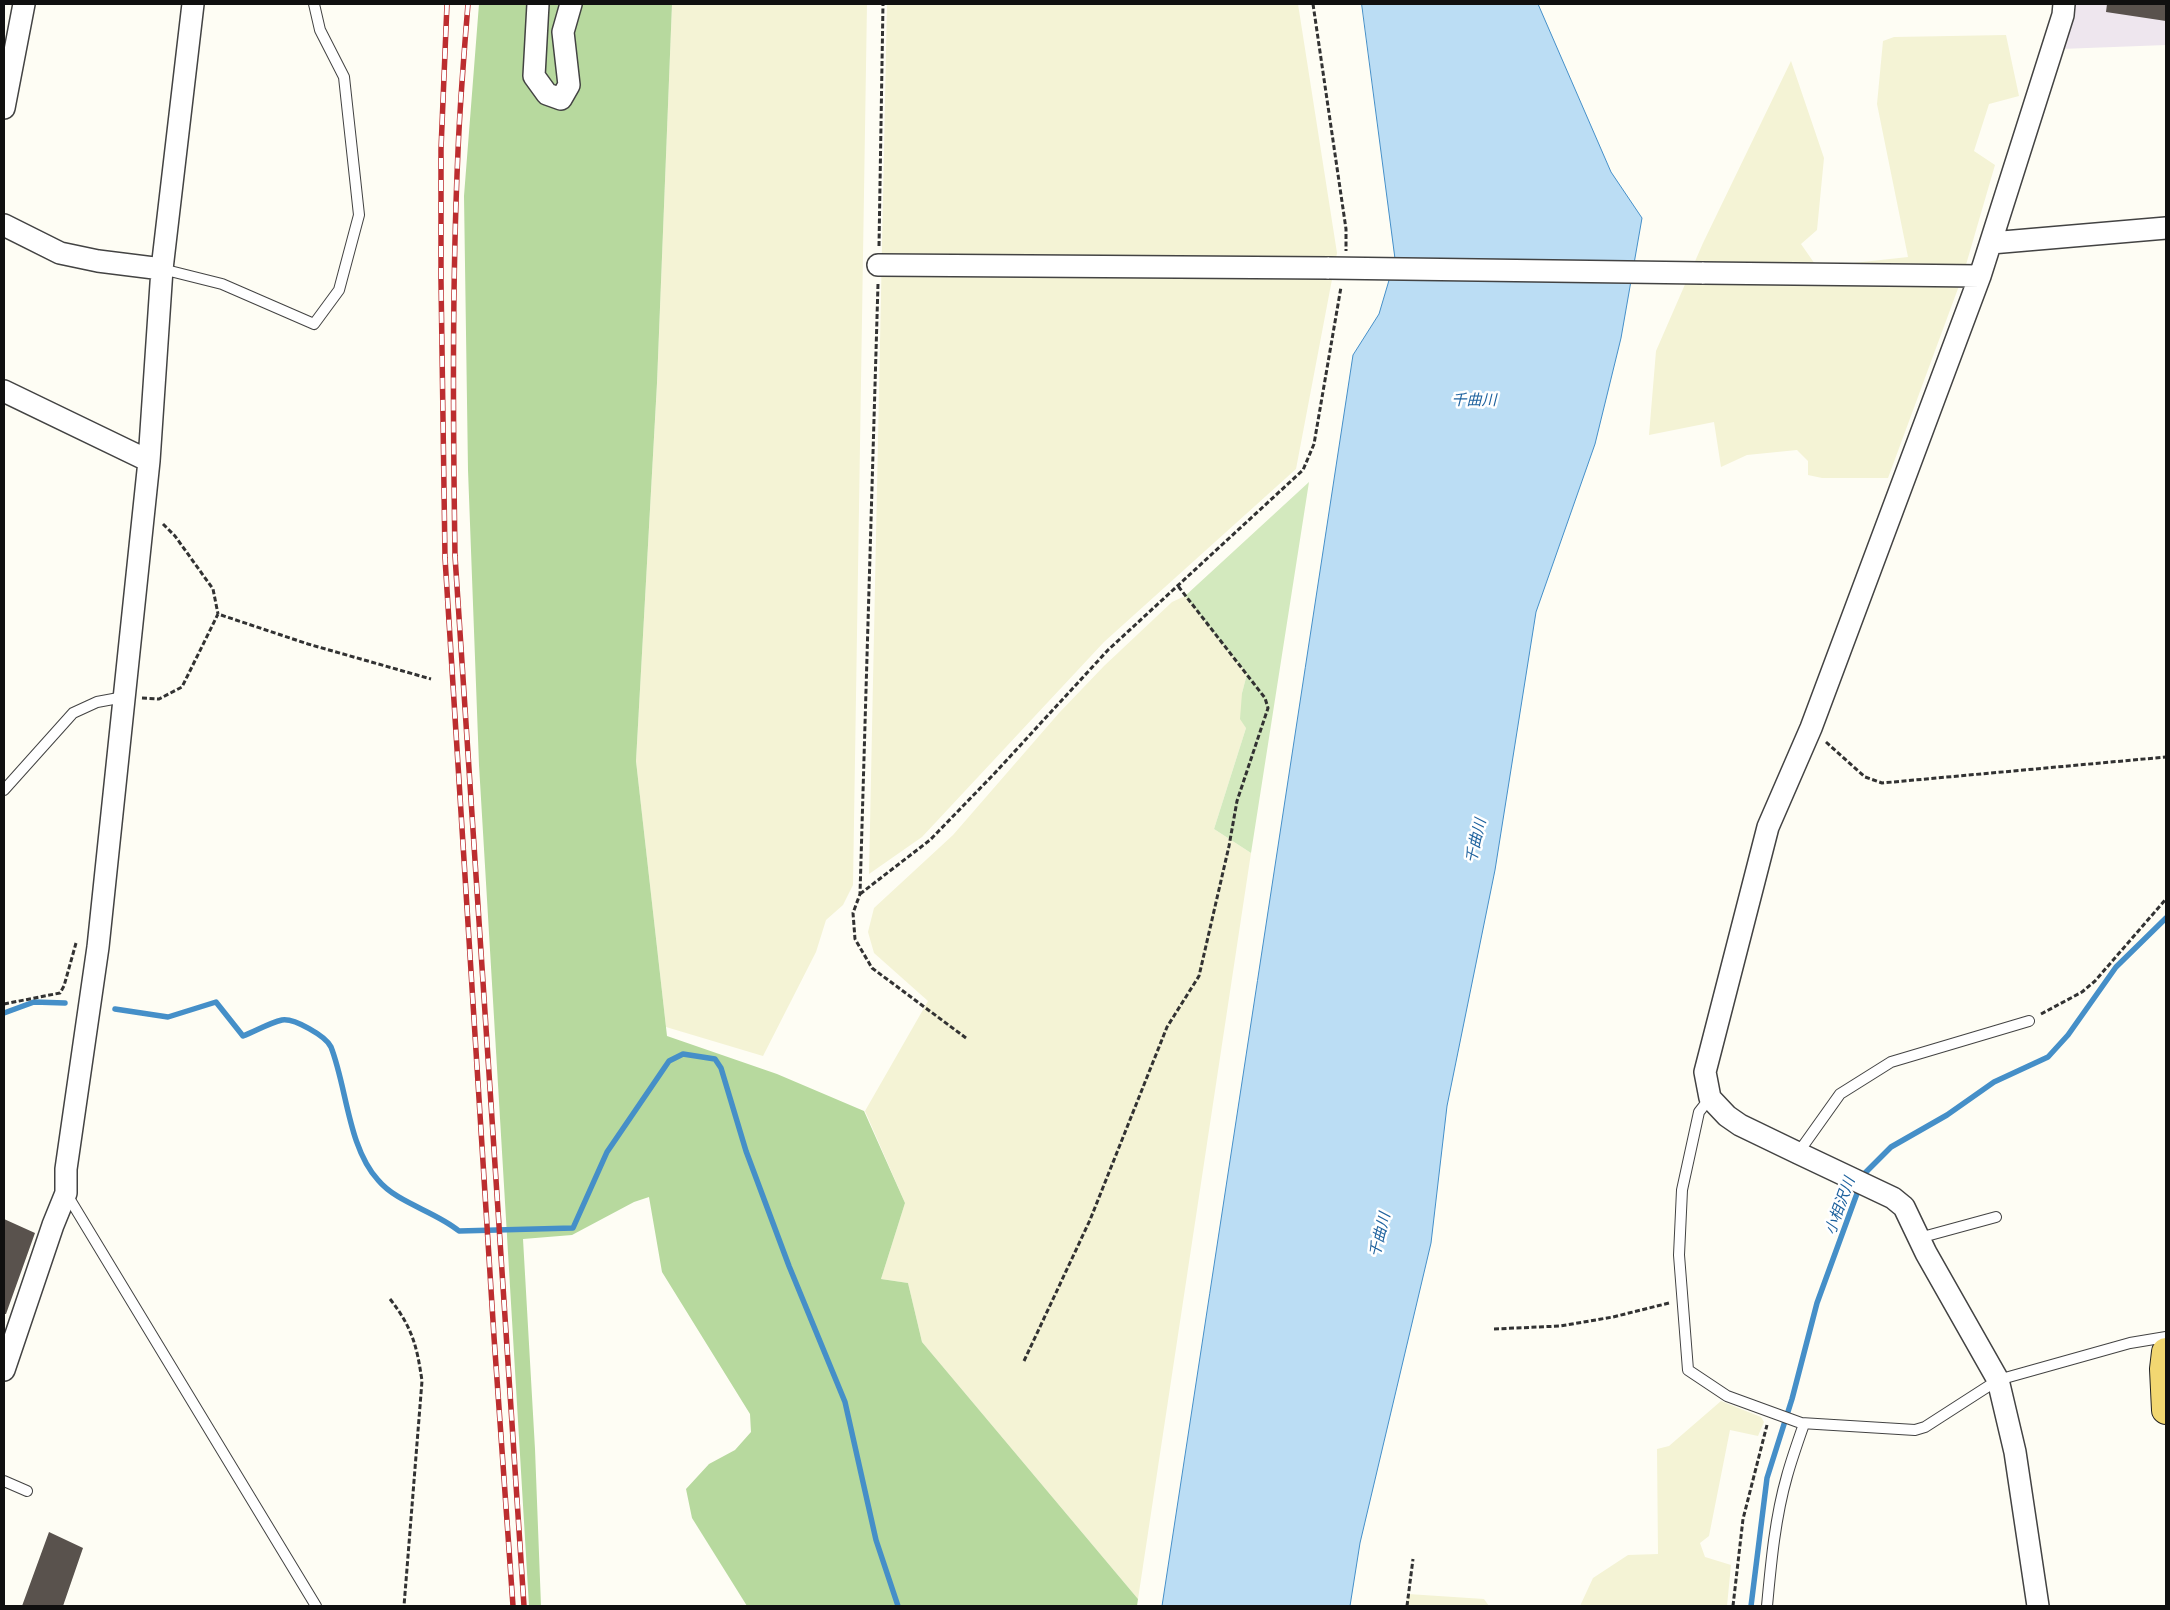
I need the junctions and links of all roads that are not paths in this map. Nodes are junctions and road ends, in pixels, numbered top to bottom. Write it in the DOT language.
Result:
graph roads {
  1 [pos="24,4"];
  2 [pos="193,4"];
  3 [pos="314,4"];
  4 [pos="538,4"];
  5 [pos="571,4"];
  6 [pos="2064,4"];
  7 [pos="4,108"];
  8 [pos="4,226"];
  9 [pos="2166,228"];
  10 [pos="1991,243"];
  11 [pos="878,265"];
  12 [pos="162,269"];
  13 [pos="1980,276"];
  14 [pos="4,391"];
  15 [pos="149,462"];
  16 [pos="124,697"];
  17 [pos="4,790"];
  18 [pos="2029,1021"];
  19 [pos="1710,1098"];
  20 [pos="1798,1153"];
  21 [pos="66,1193"];
  22 [pos="1996,1217"];
  23 [pos="1919,1238"];
  24 [pos="2166,1336"];
  25 [pos="2166,1352"];
  26 [pos="4,1370"];
  27 [pos="1998,1380"];
  28 [pos="2166,1410"];
  29 [pos="1802,1424"];
  30 [pos="4,1481"];
  31 [pos="27,1490"];
  32 [pos="316,1606"];
  33 [pos="1767,1606"];
  34 [pos="2038,1606"];
  1 -- 7 [label="street"];
  2 -- 12 [label="street"];
  3 -- 12 [label="lane"];
  4 -- 5 [label="street"];
  6 -- 10 [label="street"];
  8 -- 12 [label="street"];
  9 -- 10 [label="street"];
  10 -- 13 [label="street"];
  11 -- 13 [label="street, bridge"];
  12 -- 15 [label="street"];
  13 -- 19 [label="street"];
  14 -- 15 [label="street"];
  15 -- 16 [label="street"];
  16 -- 17 [label="lane"];
  16 -- 21 [label="street"];
  18 -- 20 [label="lane"];
  19 -- 20 [label="street"];
  19 -- 29 [label="lane"];
  20 -- 23 [label="street"];
  21 -- 26 [label="street"];
  21 -- 32 [label="lane"];
  22 -- 23 [label="lane"];
  23 -- 27 [label="street"];
  24 -- 27 [label="lane"];
  25 -- 28 [label="main road"];
  27 -- 29 [label="lane"];
  27 -- 34 [label="street"];
  29 -- 33 [label="lane"];
  30 -- 31 [label="lane"];
}
